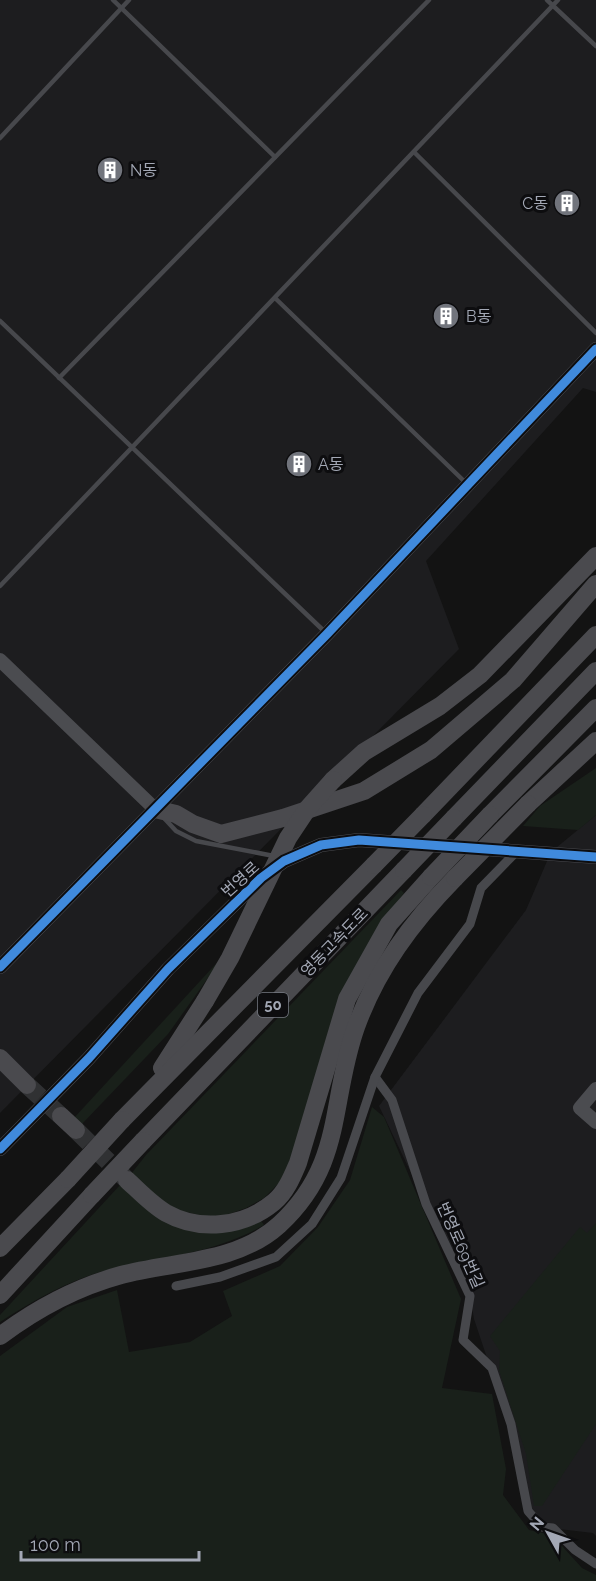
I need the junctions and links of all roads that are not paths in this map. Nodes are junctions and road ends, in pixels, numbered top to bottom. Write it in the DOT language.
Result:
graph roads {
  1 [pos="113,0"];
  2 [pos="129,0"];
  3 [pos="429,0"];
  4 [pos="547,0"];
  5 [pos="558,0"];
  6 [pos="552,6"];
  7 [pos="121,8"];
  8 [pos="596,46"];
  9 [pos="0,138"];
  10 [pos="414,152"];
  11 [pos="275,157"];
  12 [pos="275,298"];
  13 [pos="0,321"];
  14 [pos="596,333"];
  15 [pos="596,350"];
  16 [pos="59,378"];
  17 [pos="133,448"];
  18 [pos="468,485"];
  19 [pos="596,556"];
  20 [pos="596,584"];
  21 [pos="0,586"];
  22 [pos="327,634"];
  23 [pos="596,635"];
  24 [pos="0,660"];
  25 [pos="596,671"];
  26 [pos="596,708"];
  27 [pos="596,741"];
  28 [pos="155,808"];
  29 [pos="518,850"];
  30 [pos="596,857"];
  31 [pos="284,861"];
  32 [pos="0,967"];
  33 [pos="0,1058"];
  34 [pos="375,1077"];
  35 [pos="27,1085"];
  36 [pos="596,1089"];
  37 [pos="136,1105"];
  38 [pos="61,1116"];
  39 [pos="596,1122"];
  40 [pos="76,1130"];
  41 [pos="0,1149"];
  42 [pos="127,1180"];
  43 [pos="0,1248"];
  44 [pos="176,1286"];
  45 [pos="0,1294"];
  46 [pos="0,1336"];
  47 [pos="596,1564"];
  1 -- 7 [label="lane"];
  2 -- 7 [label="lane"];
  3 -- 11 [label="lane"];
  4 -- 6 [label="lane"];
  5 -- 6 [label="lane"];
  6 -- 8 [label="lane"];
  6 -- 10 [label="lane"];
  7 -- 9 [label="lane"];
  7 -- 11 [label="lane"];
  10 -- 12 [label="lane"];
  10 -- 14 [label="lane"];
  11 -- 16 [label="lane"];
  12 -- 17 [label="lane"];
  12 -- 18 [label="lane"];
  13 -- 16 [label="lane"];
  15 -- 18 [label="street"];
  16 -- 17 [label="lane"];
  17 -- 21 [label="lane"];
  17 -- 22 [label="lane"];
  18 -- 22 [label="street"];
  19 -- 37 [label="highway, bridge"];
  20 -- 28 [label="highway"];
  22 -- 28 [label="street"];
  23 -- 37 [label="highway, 영동고속도로 / 50, bridge"];
  24 -- 28 [label="street"];
  25 -- 45 [label="highway, 영동고속도로 / 50, bridge"];
  26 -- 42 [label="highway, bridge"];
  27 -- 46 [label="highway, bridge"];
  28 -- 31 [label="lane"];
  28 -- 32 [label="street"];
  29 -- 30 [label="street, 번영로"];
  29 -- 31 [label="street, 번영로"];
  29 -- 34 [label="street"];
  31 -- 41 [label="street, 번영로"];
  33 -- 35 [label="highway"];
  34 -- 44 [label="street"];
  34 -- 47 [label="street, 번영로69번길"];
  36 -- 39 [label="street"];
  37 -- 43 [label="highway, 영동고속도로 / 50, bridge"];
  38 -- 40 [label="highway"];
}
